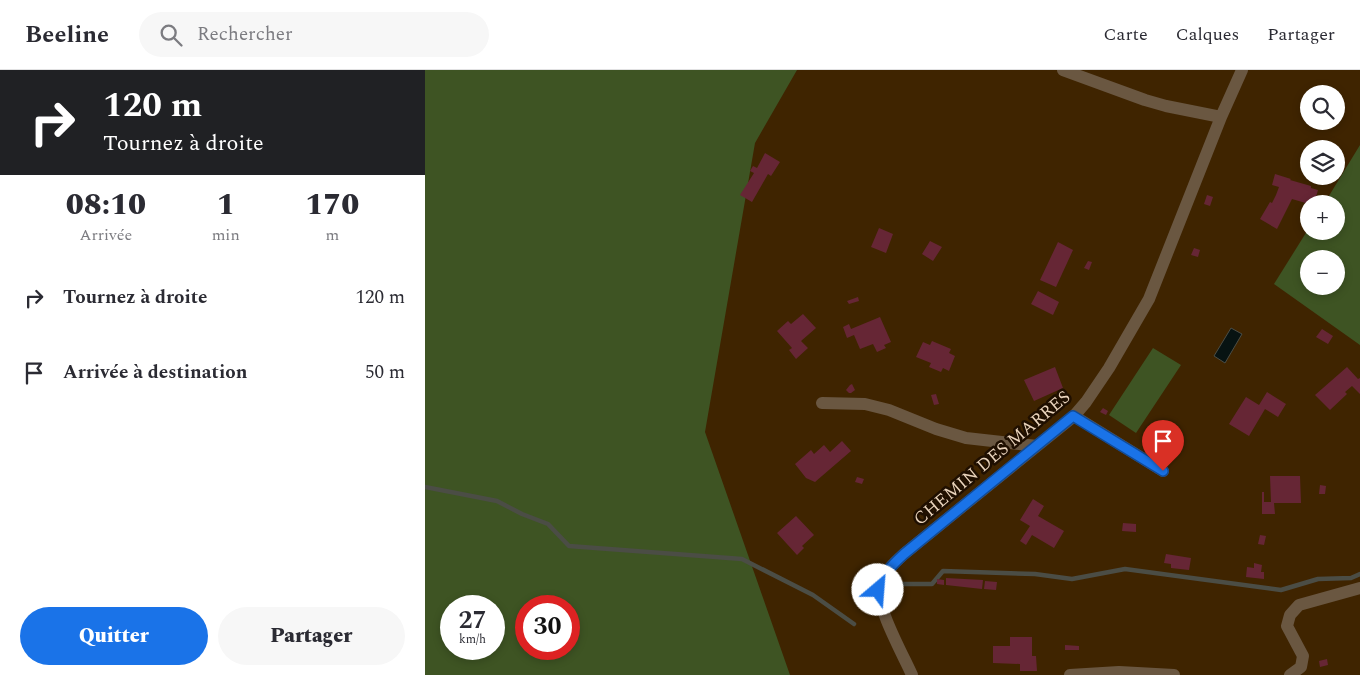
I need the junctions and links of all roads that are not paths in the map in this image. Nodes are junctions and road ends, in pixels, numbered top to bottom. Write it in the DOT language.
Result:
graph roads {
  1 [pos="1063,70"];
  2 [pos="1242,70"];
  3 [pos="1221,117"];
  4 [pos="822,403"];
  5 [pos="1073,416"];
  6 [pos="1037,446"];
  7 [pos="1163,471"];
  8 [pos="1360,588"];
  9 [pos="912,675"];
  10 [pos="1070,675"];
  11 [pos="1174,675"];
  12 [pos="1291,675"];
  1 -- 3 [label="street"];
  2 -- 3 [label="street, CHEMIN DES MARRES"];
  3 -- 5 [label="street, CHEMIN DES MARRES"];
  4 -- 6 [label="street"];
  5 -- 6 [label="street, CHEMIN DES MARRES"];
  5 -- 7 [label="street"];
  6 -- 9 [label="street, CHEMIN DES MARRES"];
  8 -- 12 [label="street"];
  10 -- 11 [label="street"];
}
